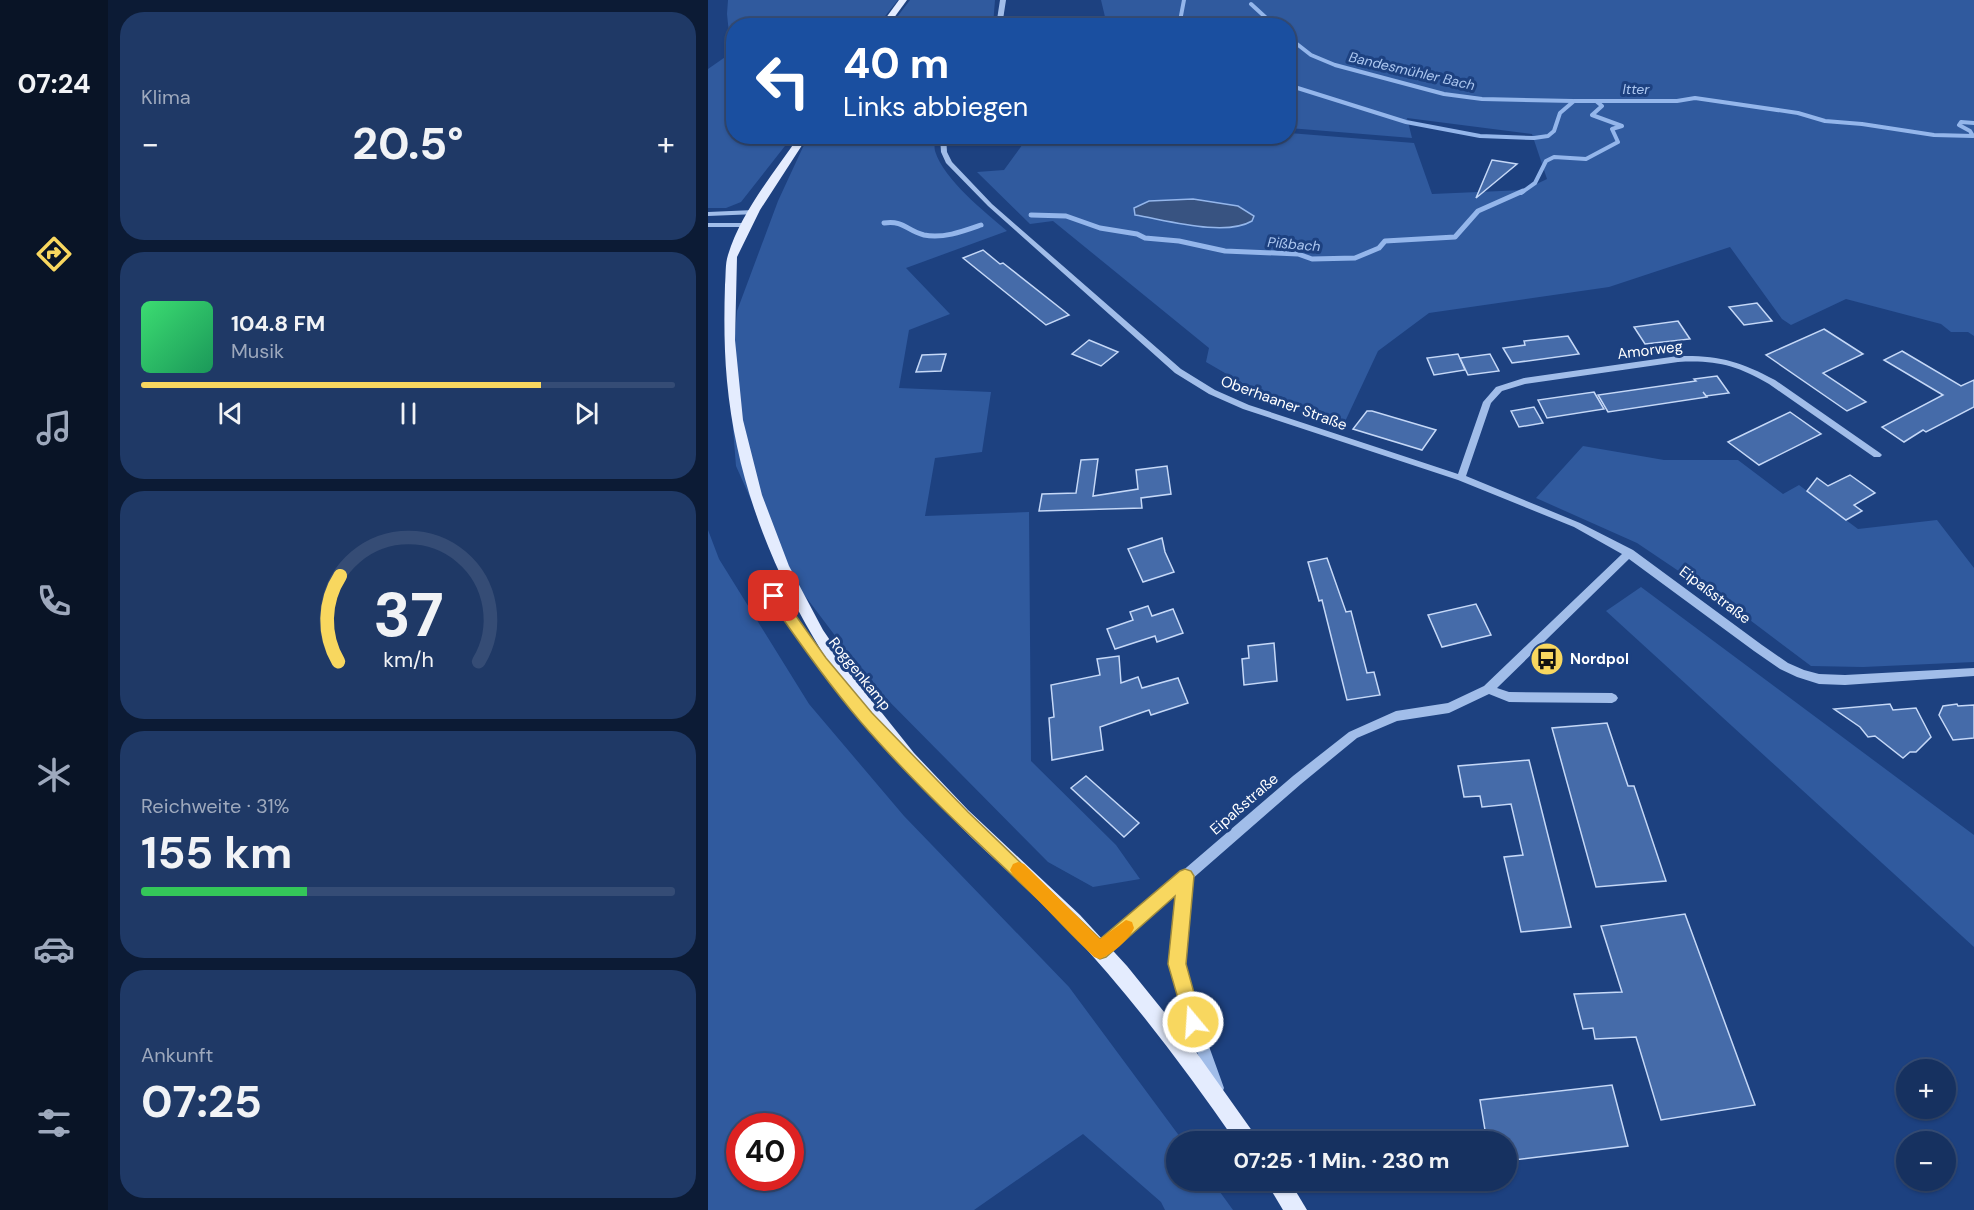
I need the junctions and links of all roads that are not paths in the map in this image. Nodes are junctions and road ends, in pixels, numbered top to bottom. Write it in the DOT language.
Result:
graph roads {
  1 [pos="903,0"];
  2 [pos="1003,0"];
  3 [pos="890,18"];
  4 [pos="1000,18"];
  5 [pos="799,144"];
  6 [pos="944,144"];
  7 [pos="754,212"];
  8 [pos="708,214"];
  9 [pos="708,225"];
  10 [pos="747,225"];
  11 [pos="718,302"];
  12 [pos="1877,455"];
  13 [pos="1461,478"];
  14 [pos="1629,553"];
  15 [pos="798,630"];
  16 [pos="1974,672"];
  17 [pos="1488,688"];
  18 [pos="1612,698"];
  19 [pos="1185,876"];
  20 [pos="1100,951"];
  21 [pos="1222,1103"];
  22 [pos="1241,1131"];
  23 [pos="1283,1191"];
  24 [pos="1296,1210"];
  1 -- 3 [label="main road"];
  2 -- 4 [label="street"];
  5 -- 7 [label="main road"];
  6 -- 13 [label="street, Oberhaaner Straße"];
  7 -- 8 [label="street"];
  7 -- 10 [label="main road"];
  9 -- 10 [label="street"];
  10 -- 11 [label="main road"];
  12 -- 13 [label="street, Amorweg"];
  13 -- 14 [label="street, Oberhaaner Straße"];
  14 -- 16 [label="street, Eipaßstraße"];
  14 -- 17 [label="street, Eipaßstraße"];
  15 -- 20 [label="main road, Roggenkamp"];
  17 -- 18 [label="street"];
  17 -- 19 [label="street, Eipaßstraße"];
  19 -- 20 [label="street, Eipaßstraße"];
  19 -- 21 [label="street"];
  20 -- 21 [label="main road, Roggenkamp"];
  21 -- 22 [label="main road, Roggenkamp"];
  23 -- 24 [label="main road"];
}
